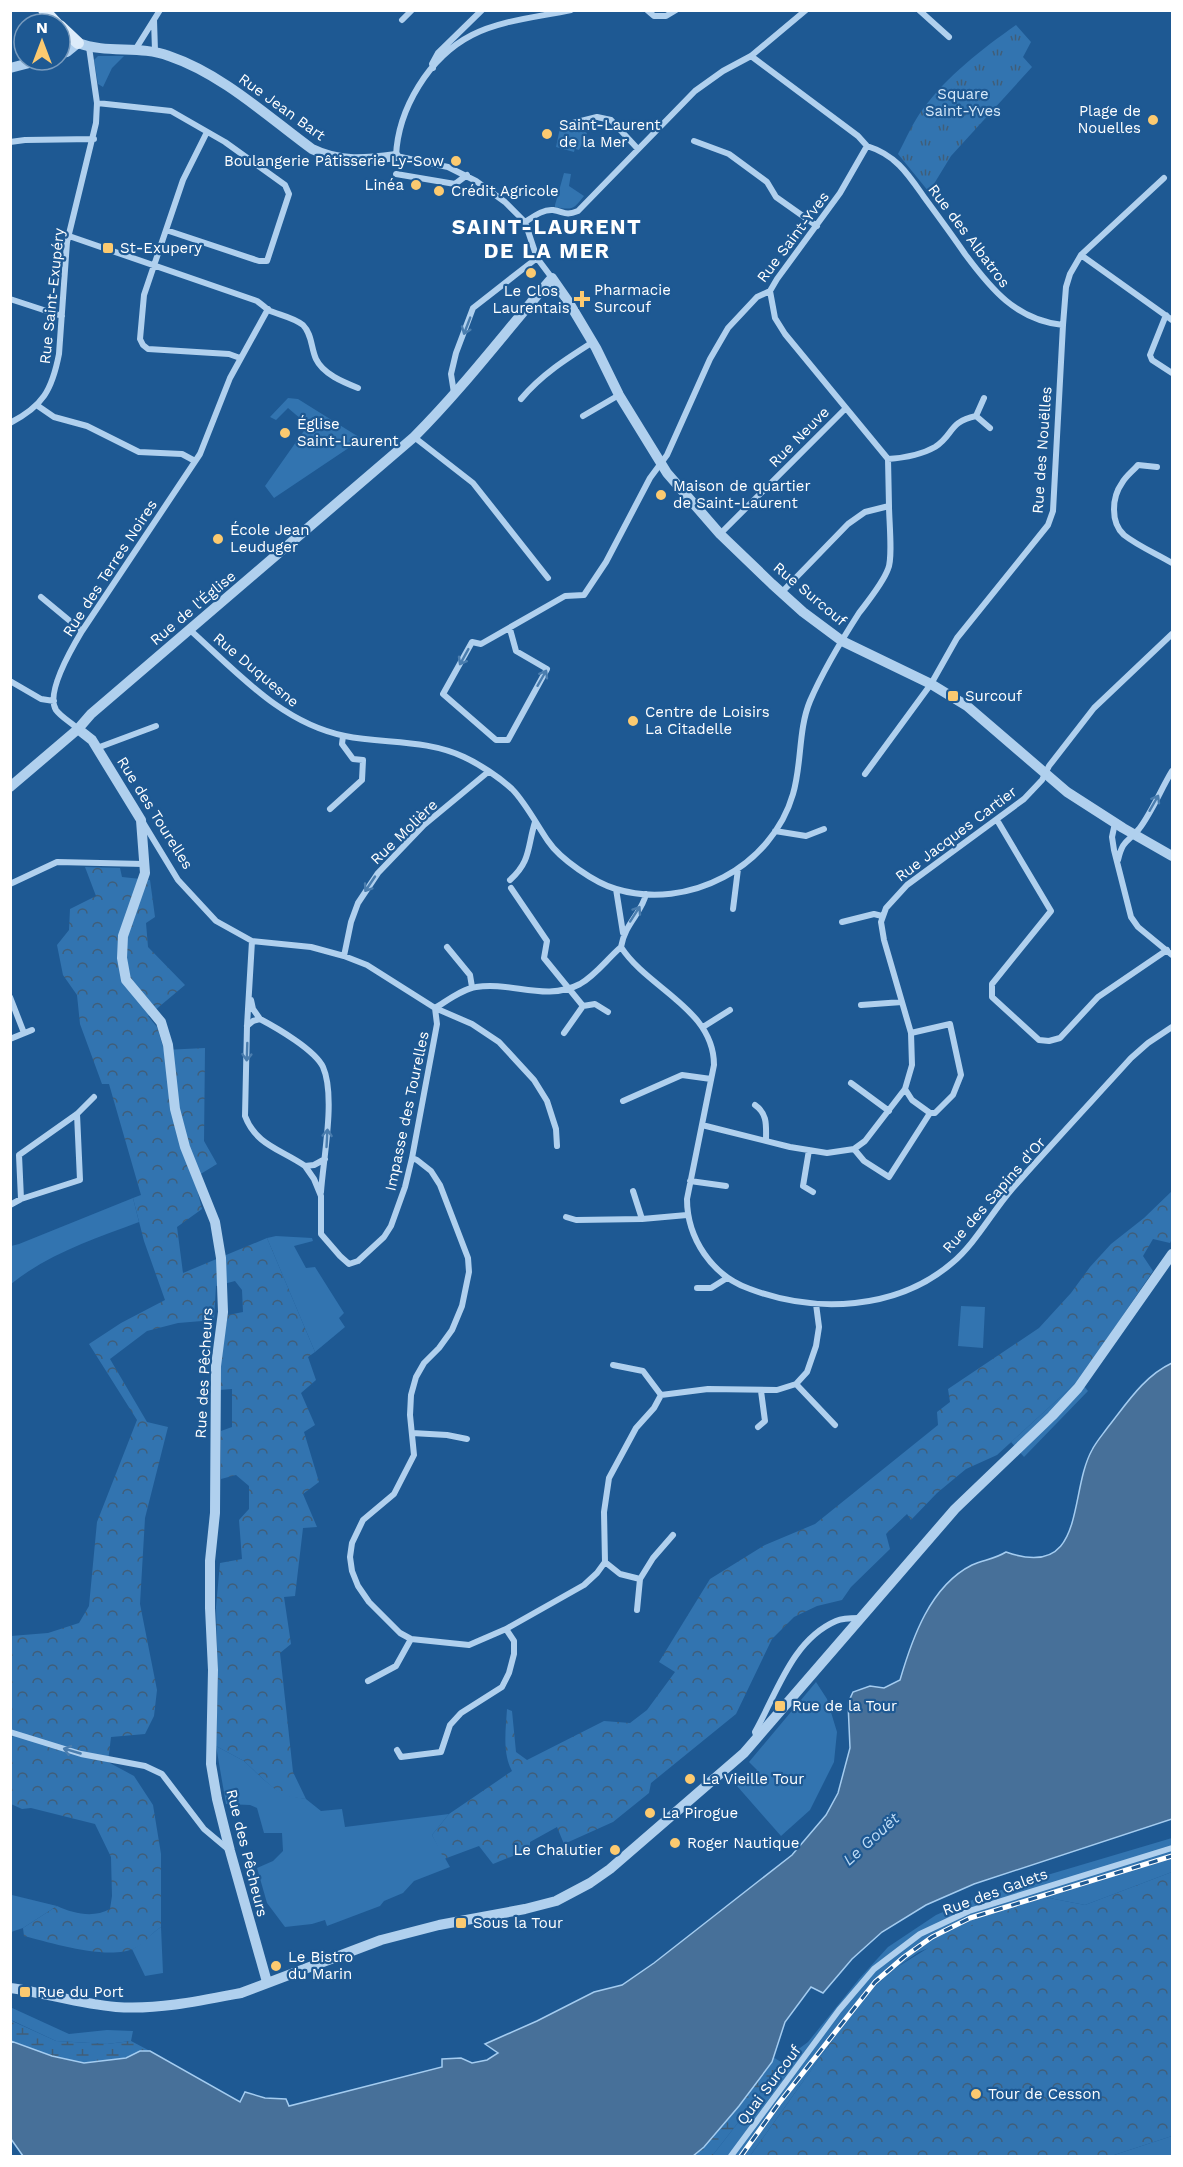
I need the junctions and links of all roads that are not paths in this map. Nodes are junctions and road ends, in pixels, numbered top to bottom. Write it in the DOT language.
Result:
graph roads {
  1 [pos="160,10"];
  2 [pos="412,10"];
  3 [pos="482,10"];
  4 [pos="571,10"];
  5 [pos="647,10"];
  6 [pos="676,10"];
  7 [pos="806,10"];
  8 [pos="919,10"];
  9 [pos="154,20"];
  10 [pos="402,20"];
  11 [pos="72,35"];
  12 [pos="949,37"];
  13 [pos="84,45"];
  14 [pos="72,50"];
  15 [pos="135,50"];
  16 [pos="155,51"];
  17 [pos="751,56"];
  18 [pos="433,68"];
  19 [pos="98,103"];
  20 [pos="573,123"];
  21 [pos="207,132"];
  22 [pos="94,139"];
  23 [pos="694,141"];
  24 [pos="10,142"];
  25 [pos="867,146"];
  26 [pos="637,148"];
  27 [pos="396,156"];
  28 [pos="396,174"];
  29 [pos="467,175"];
  30 [pos="1164,178"];
  31 [pos="525,222"];
  32 [pos="817,226"];
  33 [pos="166,230"];
  34 [pos="69,236"];
  35 [pos="1081,255"];
  36 [pos="537,258"];
  37 [pos="153,264"];
  38 [pos="552,278"];
  39 [pos="770,291"];
  40 [pos="10,298"];
  41 [pos="268,309"];
  42 [pos="1166,315"];
  43 [pos="62,316"];
  44 [pos="1173,320"];
  45 [pos="1063,325"];
  46 [pos="593,342"];
  47 [pos="240,358"];
  48 [pos="1173,373"];
  49 [pos="358,388"];
  50 [pos="619,394"];
  51 [pos="454,396"];
  52 [pos="520,399"];
  53 [pos="984,399"];
  54 [pos="38,406"];
  55 [pos="845,409"];
  56 [pos="583,416"];
  57 [pos="976,416"];
  58 [pos="10,423"];
  59 [pos="990,428"];
  60 [pos="414,437"];
  61 [pos="888,459"];
  62 [pos="195,461"];
  63 [pos="662,463"];
  64 [pos="1157,467"];
  65 [pos="889,506"];
  66 [pos="720,534"];
  67 [pos="1173,563"];
  68 [pos="548,578"];
  69 [pos="782,592"];
  70 [pos="41,597"];
  71 [pos="510,629"];
  72 [pos="190,630"];
  73 [pos="82,631"];
  74 [pos="1173,634"];
  75 [pos="842,641"];
  76 [pos="10,681"];
  77 [pos="932,684"];
  78 [pos="54,701"];
  79 [pos="156,726"];
  80 [pos="78,729"];
  81 [pos="342,736"];
  82 [pos="97,748"];
  83 [pos="1173,771"];
  84 [pos="488,772"];
  85 [pos="1046,772"];
  86 [pos="865,774"];
  87 [pos="10,787"];
  88 [pos="330,809"];
  89 [pos="141,820"];
  90 [pos="998,820"];
  91 [pos="535,822"];
  92 [pos="1115,823"];
  93 [pos="824,829"];
  94 [pos="775,831"];
  95 [pos="1134,834"];
  96 [pos="1173,856"];
  97 [pos="1118,860"];
  98 [pos="144,864"];
  99 [pos="738,869"];
  100 [pos="510,880"];
  101 [pos="10,884"];
  102 [pos="511,888"];
  103 [pos="616,889"];
  104 [pos="646,894"];
  105 [pos="733,909"];
  106 [pos="882,916"];
  107 [pos="842,922"];
  108 [pos="623,934"];
  109 [pos="252,941"];
  110 [pos="447,947"];
  111 [pos="621,947"];
  112 [pos="1167,950"];
  113 [pos="1173,955"];
  114 [pos="344,956"];
  115 [pos="472,987"];
  116 [pos="568,989"];
  117 [pos="249,994"];
  118 [pos="10,997"];
  119 [pos="902,1002"];
  120 [pos="861,1005"];
  121 [pos="584,1006"];
  122 [pos="435,1008"];
  123 [pos="730,1010"];
  124 [pos="608,1012"];
  125 [pos="260,1019"];
  126 [pos="247,1026"];
  127 [pos="703,1027"];
  128 [pos="1173,1027"];
  129 [pos="32,1029"];
  130 [pos="24,1033"];
  131 [pos="911,1033"];
  132 [pos="564,1034"];
  133 [pos="10,1039"];
  134 [pos="711,1079"];
  135 [pos="851,1083"];
  136 [pos="905,1089"];
  137 [pos="94,1097"];
  138 [pos="623,1101"];
  139 [pos="755,1105"];
  140 [pos="889,1111"];
  141 [pos="930,1113"];
  142 [pos="77,1114"];
  143 [pos="702,1125"];
  144 [pos="766,1141"];
  145 [pos="557,1146"];
  146 [pos="854,1149"];
  147 [pos="809,1150"];
  148 [pos="412,1158"];
  149 [pos="325,1159"];
  150 [pos="305,1166"];
  151 [pos="690,1181"];
  152 [pos="726,1186"];
  153 [pos="633,1191"];
  154 [pos="813,1192"];
  155 [pos="321,1196"];
  156 [pos="21,1198"];
  157 [pos="10,1205"];
  158 [pos="687,1215"];
  159 [pos="566,1217"];
  160 [pos="642,1219"];
  161 [pos="1173,1254"];
  162 [pos="727,1278"];
  163 [pos="697,1288"];
  164 [pos="816,1304"];
  165 [pos="613,1365"];
  166 [pos="796,1384"];
  167 [pos="761,1391"];
  168 [pos="661,1395"];
  169 [pos="835,1425"];
  170 [pos="758,1427"];
  171 [pos="412,1433"];
  172 [pos="467,1439"];
  173 [pos="673,1535"];
  174 [pos="605,1562"];
  175 [pos="640,1579"];
  176 [pos="637,1610"];
  177 [pos="859,1618"];
  178 [pos="506,1629"];
  179 [pos="411,1639"];
  180 [pos="368,1682"];
  181 [pos="10,1732"];
  182 [pos="757,1739"];
  183 [pos="397,1750"];
  184 [pos="1173,1848"];
  185 [pos="230,1851"];
  186 [pos="267,1982"];
  187 [pos="10,1988"];
  188 [pos="826,2027"];
  189 [pos="731,2157"];
  1 -- 9 [label="street"];
  2 -- 10 [label="street"];
  3 -- 18 [label="street"];
  4 -- 18 [label="street"];
  5 -- 6 [label="street"];
  7 -- 17 [label="street"];
  8 -- 12 [label="street"];
  9 -- 15 [label="street"];
  9 -- 16 [label="street"];
  11 -- 13 [label="main road"];
  13 -- 14 [label="street"];
  13 -- 15 [label="street, Rue Jean Bart"];
  13 -- 19 [label="street, Rue Saint-Exupéry"];
  15 -- 16 [label="street, Rue Jean Bart"];
  16 -- 27 [label="street, Rue Jean Bart"];
  17 -- 25 [label="street"];
  17 -- 26 [label="street"];
  18 -- 27 [label="street"];
  19 -- 21 [label="street"];
  19 -- 22 [label="street, Rue Saint-Exupéry"];
  20 -- 26 [label="street"];
  21 -- 33 [label="street"];
  21 -- 33 [label="street"];
  22 -- 24 [label="street"];
  22 -- 34 [label="street, Rue Saint-Exupéry"];
  23 -- 32 [label="street"];
  25 -- 32 [label="street, Rue Saint-Yves"];
  25 -- 45 [label="street, Rue des Albatros"];
  26 -- 31 [label="street"];
  27 -- 29 [label="street, Rue Jean Bart"];
  28 -- 29 [label="street"];
  29 -- 31 [label="street, Rue Jean Bart"];
  30 -- 35 [label="street"];
  31 -- 36 [label="street, Rue Jean Bart"];
  32 -- 39 [label="street, Rue Saint-Yves"];
  33 -- 37 [label="street"];
  34 -- 37 [label="street"];
  34 -- 43 [label="street, Rue Saint-Exupéry"];
  35 -- 42 [label="street"];
  35 -- 45 [label="street, Rue des Nouëlles"];
  36 -- 38 [label="street, Rue Jean Bart"];
  36 -- 51 [label="street, one-way"];
  37 -- 41 [label="street"];
  37 -- 47 [label="street"];
  38 -- 46 [label="street, Rue Surcouf"];
  38 -- 51 [label="street, Rue de l'Église"];
  39 -- 55 [label="street"];
  39 -- 63 [label="street, Rue Saint-Yves"];
  40 -- 43 [label="street"];
  41 -- 47 [label="street, Rue des Terres Noires"];
  41 -- 49 [label="street"];
  42 -- 44 [label="street"];
  42 -- 48 [label="street"];
  43 -- 54 [label="street, Rue Saint-Exupéry"];
  45 -- 77 [label="street, Rue des Nouëlles"];
  46 -- 50 [label="street, Rue Surcouf"];
  46 -- 52 [label="street"];
  47 -- 62 [label="street, Rue des Terres Noires"];
  50 -- 56 [label="street"];
  50 -- 63 [label="street, Rue Surcouf"];
  51 -- 60 [label="street, Rue de l'Église"];
  53 -- 57 [label="street"];
  54 -- 58 [label="street, Rue Saint-Exupéry"];
  54 -- 62 [label="street"];
  55 -- 61 [label="street"];
  55 -- 66 [label="street, Rue Neuve"];
  57 -- 59 [label="street"];
  57 -- 61 [label="street"];
  60 -- 68 [label="street"];
  60 -- 72 [label="street, Rue de l'Église"];
  61 -- 65 [label="street, Rue Duquesne"];
  62 -- 73 [label="street, Rue des Terres Noires"];
  63 -- 66 [label="street, Rue Surcouf"];
  63 -- 71 [label="street, Rue Saint-Yves"];
  64 -- 67 [label="street"];
  65 -- 69 [label="street"];
  65 -- 75 [label="street, Rue Duquesne"];
  66 -- 69 [label="street, Rue Surcouf"];
  69 -- 75 [label="street, Rue Surcouf"];
  70 -- 73 [label="street"];
  71 -- 71 [label="street, one-way"];
  72 -- 80 [label="street, Rue de l'Église"];
  72 -- 81 [label="street, Rue Duquesne"];
  73 -- 78 [label="street, Rue des Terres Noires"];
  74 -- 85 [label="street, Rue Jacques Cartier"];
  75 -- 77 [label="street, Rue Surcouf"];
  75 -- 94 [label="street, Rue Duquesne"];
  76 -- 78 [label="street"];
  77 -- 85 [label="street, Rue Surcouf"];
  77 -- 86 [label="street, Rue des Nouëlles"];
  78 -- 80 [label="street"];
  79 -- 82 [label="street"];
  80 -- 82 [label="street, Rue des Tourelles"];
  80 -- 87 [label="street, Rue de l'Église"];
  81 -- 84 [label="street, Rue Duquesne"];
  81 -- 88 [label="street"];
  82 -- 89 [label="street, Rue des Tourelles"];
  95 -- 83 [label="street, one-way"];
  84 -- 91 [label="street, Rue Duquesne"];
  84 -- 114 [label="street, Rue Molière, one-way"];
  85 -- 90 [label="street, Rue Jacques Cartier"];
  85 -- 92 [label="street, Rue Surcouf"];
  89 -- 98 [label="street, Rue des Pêcheurs"];
  89 -- 109 [label="street, Rue des Tourelles"];
  90 -- 106 [label="street, Rue Jacques Cartier"];
  90 -- 112 [label="street"];
  91 -- 100 [label="street"];
  91 -- 103 [label="street, Rue Duquesne"];
  92 -- 95 [label="street, Rue Surcouf"];
  92 -- 97 [label="street"];
  93 -- 94 [label="street"];
  94 -- 99 [label="street, Rue Duquesne"];
  95 -- 96 [label="street, Rue Surcouf"];
  95 -- 97 [label="street"];
  97 -- 112 [label="street"];
  98 -- 101 [label="street"];
  98 -- 185 [label="street, Rue des Pêcheurs"];
  99 -- 104 [label="street, Rue Duquesne"];
  99 -- 105 [label="street"];
  102 -- 116 [label="street"];
  103 -- 104 [label="street, Rue Duquesne"];
  103 -- 108 [label="street"];
  108 -- 104 [label="street, one-way"];
  106 -- 107 [label="street"];
  106 -- 119 [label="street"];
  108 -- 111 [label="street"];
  109 -- 114 [label="street, Rue des Tourelles"];
  109 -- 117 [label="street"];
  110 -- 115 [label="street"];
  111 -- 116 [label="street"];
  111 -- 127 [label="street, Rue des Sapins d'Or"];
  112 -- 113 [label="street"];
  114 -- 122 [label="street, Rue des Tourelles"];
  115 -- 116 [label="street"];
  115 -- 122 [label="street"];
  116 -- 121 [label="street"];
  117 -- 125 [label="street"];
  117 -- 126 [label="street"];
  118 -- 130 [label="street"];
  119 -- 120 [label="street"];
  119 -- 131 [label="street"];
  121 -- 124 [label="street"];
  121 -- 132 [label="street"];
  122 -- 145 [label="street, Rue des Tourelles"];
  122 -- 148 [label="street, Impasse des Tourelles"];
  123 -- 127 [label="street"];
  125 -- 126 [label="street"];
  149 -- 125 [label="street, one-way"];
  126 -- 150 [label="street, one-way"];
  127 -- 134 [label="street, Rue des Sapins d'Or"];
  128 -- 164 [label="street, Rue des Sapins d'Or"];
  129 -- 130 [label="street"];
  130 -- 133 [label="street"];
  131 -- 136 [label="street"];
  131 -- 141 [label="street"];
  134 -- 138 [label="street"];
  134 -- 143 [label="street, Rue des Sapins d'Or"];
  135 -- 140 [label="street"];
  136 -- 140 [label="street"];
  136 -- 141 [label="street"];
  137 -- 142 [label="street"];
  139 -- 144 [label="street"];
  140 -- 146 [label="street"];
  141 -- 146 [label="street"];
  142 -- 156 [label="street"];
  142 -- 156 [label="street"];
  143 -- 144 [label="street"];
  143 -- 151 [label="street, Rue des Sapins d'Or"];
  144 -- 147 [label="street"];
  146 -- 147 [label="street"];
  147 -- 154 [label="street"];
  148 -- 155 [label="street, Impasse des Tourelles"];
  148 -- 171 [label="street"];
  149 -- 150 [label="street"];
  149 -- 155 [label="street"];
  150 -- 155 [label="street"];
  151 -- 152 [label="street"];
  151 -- 158 [label="street, Rue des Sapins d'Or"];
  153 -- 160 [label="street"];
  156 -- 157 [label="street"];
  158 -- 160 [label="street"];
  158 -- 162 [label="street, Rue des Sapins d'Or"];
  159 -- 160 [label="street"];
  161 -- 177 [label="street"];
  162 -- 163 [label="street"];
  162 -- 164 [label="street, Rue des Sapins d'Or"];
  164 -- 166 [label="street"];
  165 -- 168 [label="street"];
  166 -- 167 [label="street"];
  166 -- 169 [label="street"];
  167 -- 168 [label="street"];
  167 -- 170 [label="street"];
  168 -- 174 [label="street"];
  171 -- 172 [label="street"];
  171 -- 179 [label="street"];
  173 -- 175 [label="street"];
  174 -- 175 [label="street"];
  174 -- 178 [label="street"];
  175 -- 176 [label="street"];
  177 -- 182 [label="street"];
  177 -- 182 [label="street"];
  178 -- 179 [label="street"];
  178 -- 183 [label="street"];
  179 -- 180 [label="street"];
  185 -- 181 [label="street, one-way"];
  182 -- 186 [label="street"];
  184 -- 188 [label="street, Rue des Galets"];
  185 -- 186 [label="street, Rue des Pêcheurs"];
  186 -- 187 [label="street"];
  188 -- 189 [label="street, Quai Surcouf"];
}
